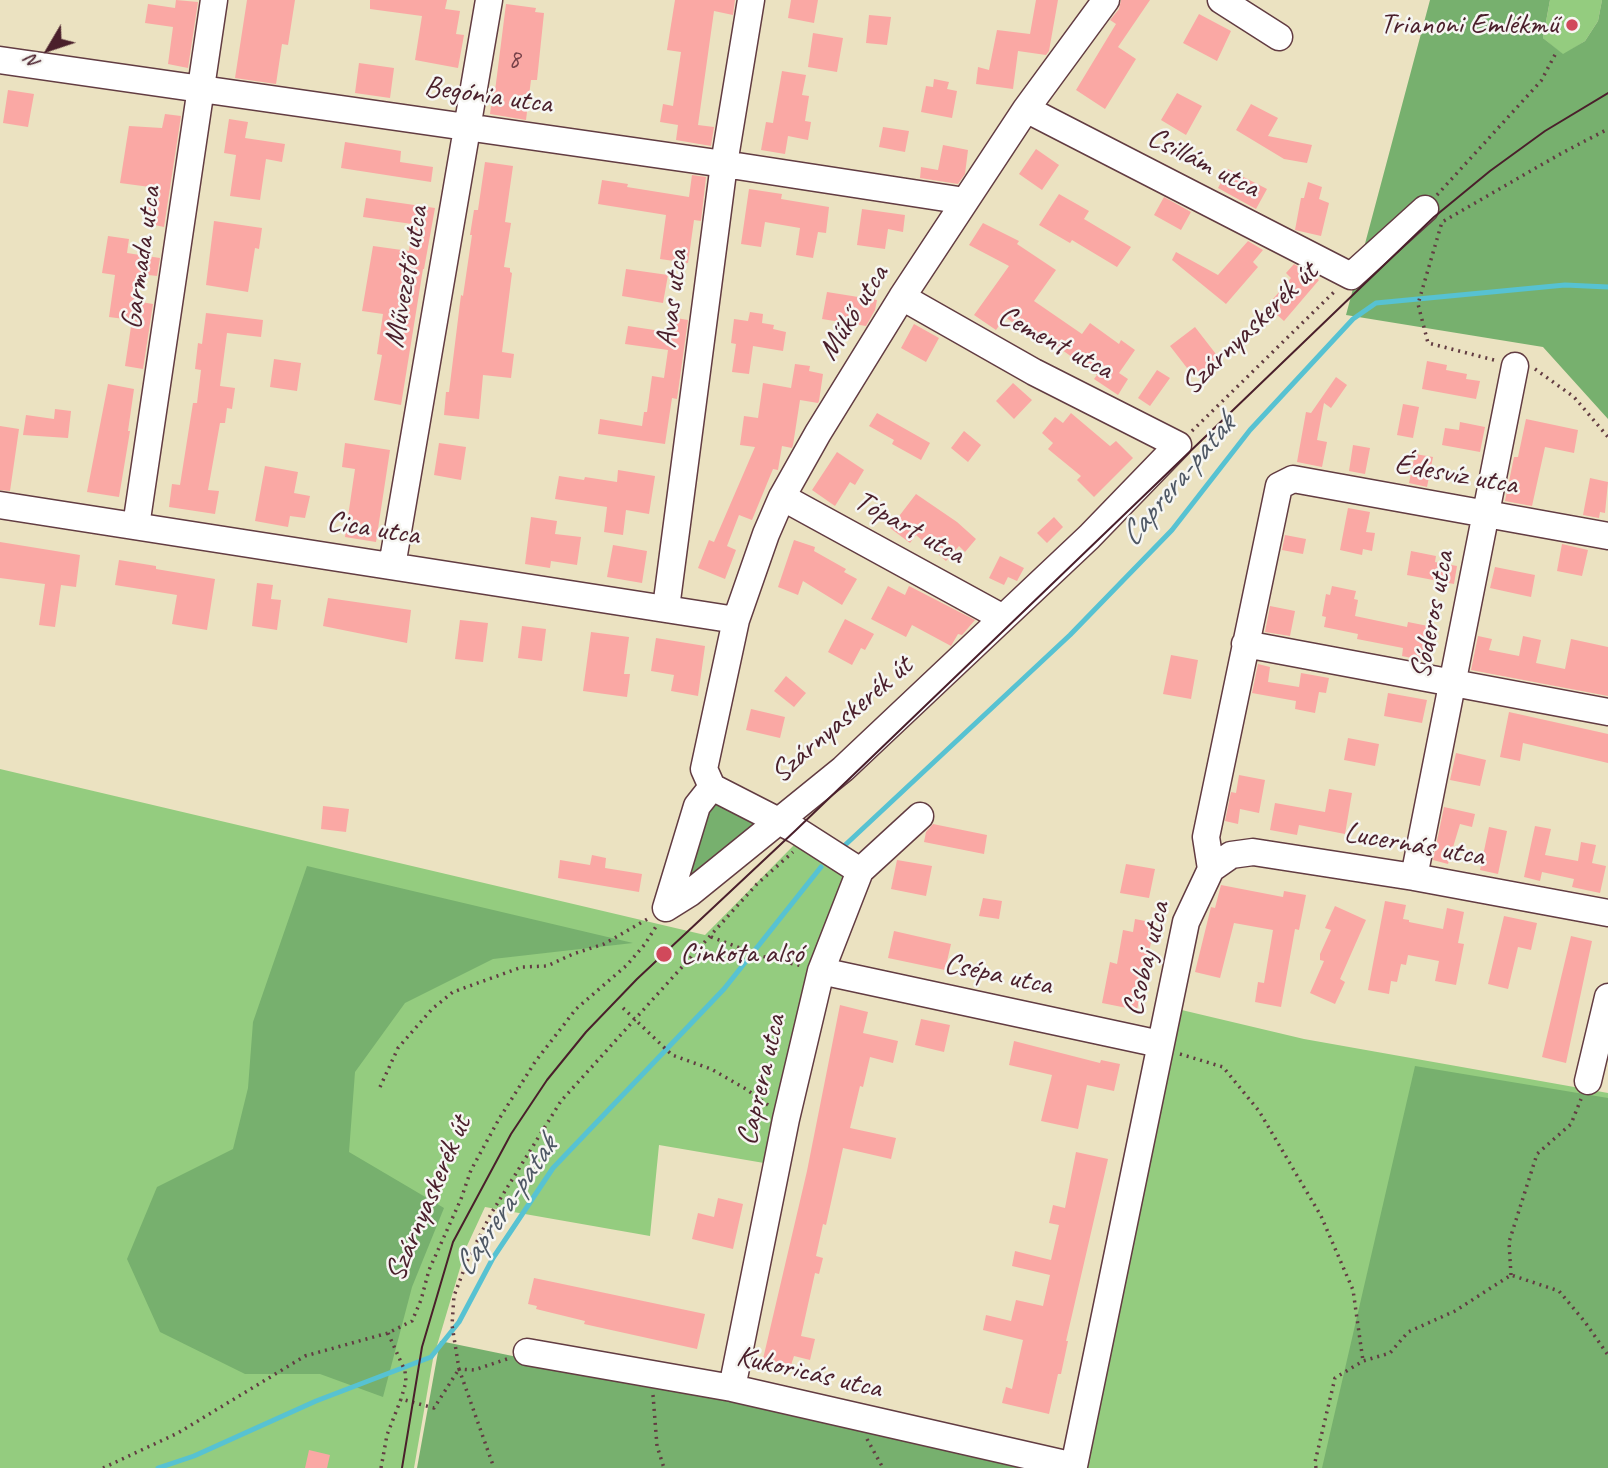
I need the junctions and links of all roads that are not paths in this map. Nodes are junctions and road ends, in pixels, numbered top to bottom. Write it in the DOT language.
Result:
graph roads {
  1 [pos="214,0"];
  2 [pos="489,0"];
  3 [pos="751,0"];
  4 [pos="1106,0"];
  5 [pos="1221,0"];
  6 [pos="1279,37"];
  7 [pos="0,60"];
  8 [pos="201,88"];
  9 [pos="1026,108"];
  10 [pos="467,127"];
  11 [pos="724,164"];
  12 [pos="965,201"];
  13 [pos="1425,209"];
  14 [pos="1351,276"];
  15 [pos="902,298"];
  16 [pos="1515,366"];
  17 [pos="1178,445"];
  18 [pos="782,497"];
  19 [pos="0,505"];
  20 [pos="1487,514"];
  21 [pos="136,526"];
  22 [pos="1608,536"];
  23 [pos="392,566"];
  24 [pos="666,608"];
  25 [pos="1003,618"];
  26 [pos="736,620"];
  27 [pos="1245,644"];
  28 [pos="1453,683"];
  29 [pos="1608,712"];
  30 [pos="712,787"];
  31 [pos="920,816"];
  32 [pos="777,820"];
  33 [pos="1212,869"];
  34 [pos="860,871"];
  35 [pos="1414,877"];
  36 [pos="1608,913"];
  37 [pos="821,971"];
  38 [pos="1608,998"];
  39 [pos="1160,1044"];
  40 [pos="1588,1081"];
  41 [pos="527,1352"];
  42 [pos="732,1388"];
  43 [pos="1074,1466"];
  1 -- 8 [label="street, Garmada utca"];
  2 -- 10 [label="street, Művezető utca"];
  3 -- 11 [label="street, Avas utca"];
  4 -- 9 [label="street, Műkő utca"];
  5 -- 6 [label="street"];
  7 -- 8 [label="street, Begónia utca"];
  8 -- 10 [label="street, Begónia utca"];
  8 -- 21 [label="street, Garmada utca"];
  9 -- 12 [label="street, Műkő utca"];
  9 -- 14 [label="street, Csillám utca"];
  10 -- 11 [label="street, Begónia utca"];
  10 -- 23 [label="street, Művezető utca"];
  11 -- 12 [label="street, Begónia utca"];
  11 -- 24 [label="street, Avas utca"];
  12 -- 15 [label="street, Műkő utca"];
  13 -- 14 [label="street, Szárnyaskerék út"];
  15 -- 17 [label="street, Cement utca"];
  15 -- 18 [label="street, Műkő utca"];
  16 -- 20 [label="street, Sóderos utca"];
  17 -- 25 [label="street, Szárnyaskerék út"];
  18 -- 25 [label="street, Tópart utca"];
  18 -- 26 [label="street, Műkő utca"];
  19 -- 21 [label="street, Cica utca"];
  20 -- 22 [label="street, Édesvíz utca"];
  20 -- 27 [label="street, Édesvíz utca"];
  20 -- 28 [label="street, Sóderos utca"];
  21 -- 23 [label="street, Cica utca"];
  23 -- 24 [label="street, Cica utca"];
  24 -- 26 [label="street, Cica utca"];
  25 -- 32 [label="street, Szárnyaskerék út"];
  26 -- 30 [label="street, Műkő utca"];
  27 -- 28 [label="street"];
  27 -- 33 [label="street"];
  28 -- 29 [label="street"];
  28 -- 35 [label="street, Sóderos utca"];
  30 -- 32 [label="street"];
  30 -- 32 [label="street, Szárnyaskerék út"];
  31 -- 34 [label="street, Caprera utca"];
  32 -- 34 [label="street"];
  33 -- 35 [label="street, Lucernás utca"];
  33 -- 39 [label="street, Csobaj utca"];
  34 -- 37 [label="street, Caprera utca"];
  35 -- 36 [label="street, Lucernás utca"];
  37 -- 39 [label="street, Csépa utca"];
  37 -- 42 [label="street, Caprera utca"];
  38 -- 40 [label="street"];
  39 -- 43 [label="street, Csobaj utca"];
  41 -- 42 [label="street, Kukoricás utca"];
  42 -- 43 [label="street, Kukoricás utca"];
}
